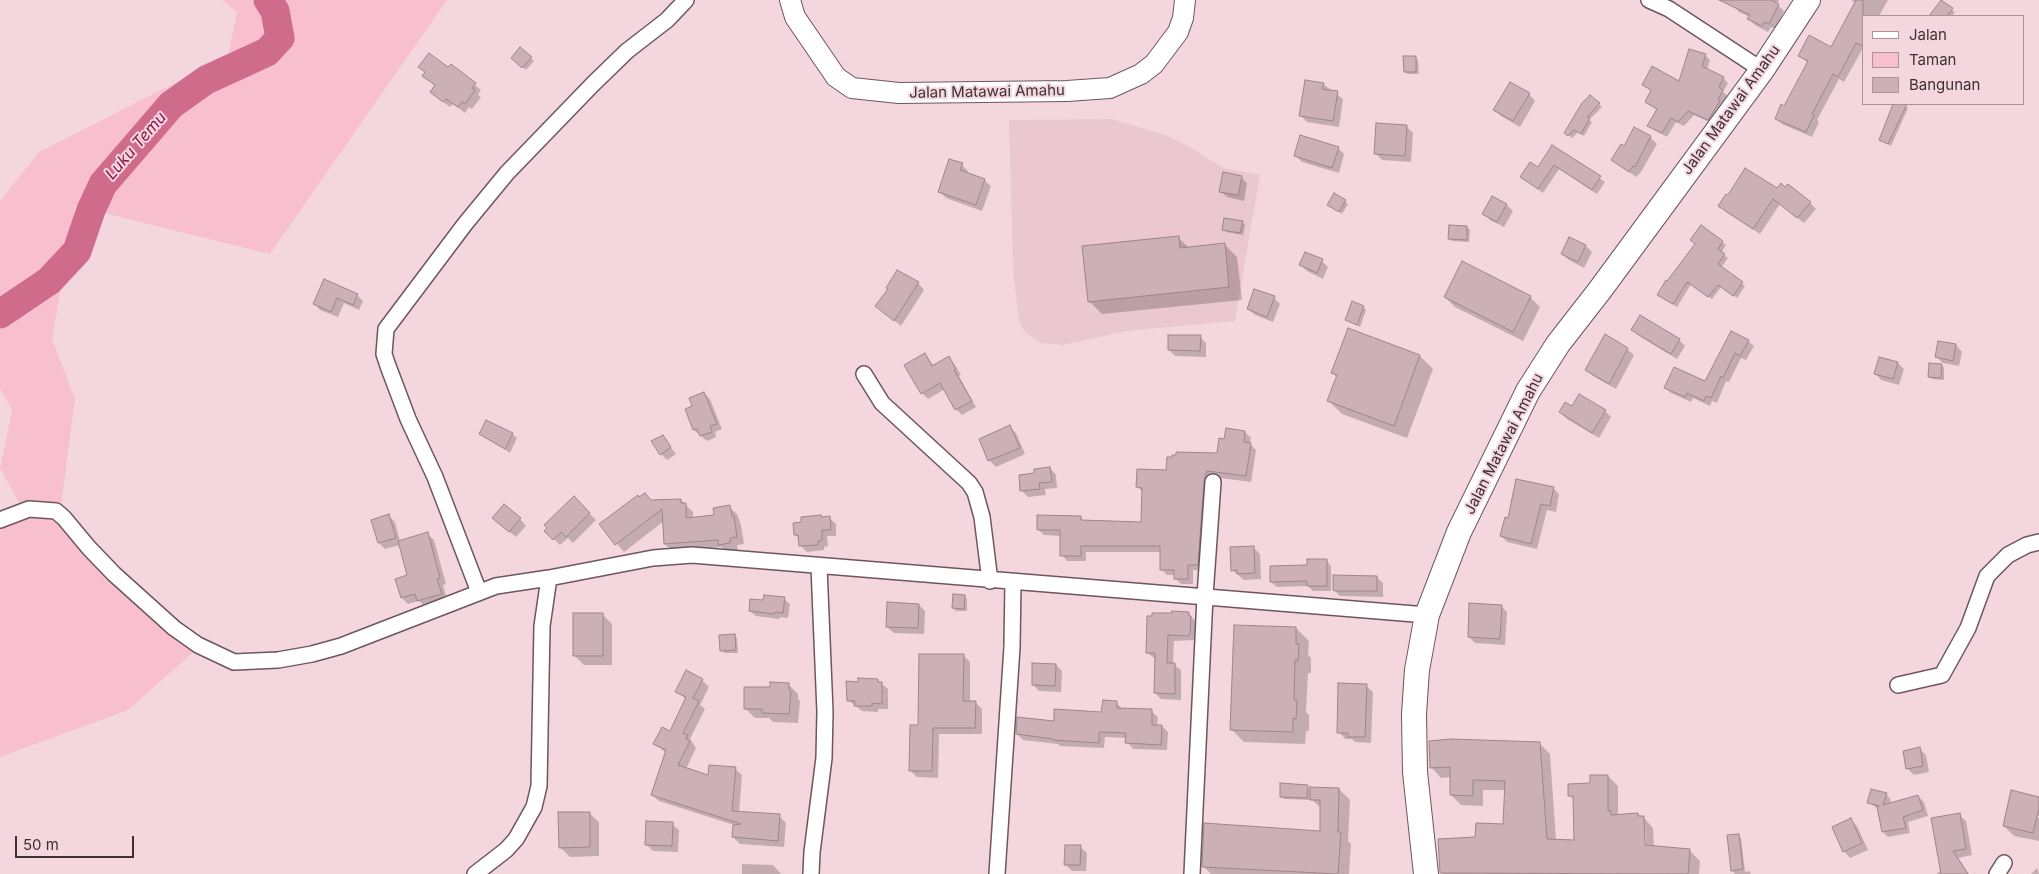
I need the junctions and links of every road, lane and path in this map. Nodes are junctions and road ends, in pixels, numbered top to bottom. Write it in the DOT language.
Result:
graph roads {
  1 [pos="686,0"];
  2 [pos="790,0"];
  3 [pos="1185,0"];
  4 [pos="1649,0"];
  5 [pos="1808,0"];
  6 [pos="1762,70"];
  7 [pos="864,374"];
  8 [pos="1214,482"];
  9 [pos="0,520"];
  10 [pos="2039,542"];
  11 [pos="819,567"];
  12 [pos="549,578"];
  13 [pos="990,581"];
  14 [pos="1013,582"];
  15 [pos="479,592"];
  16 [pos="1205,596"];
  17 [pos="1426,615"];
  18 [pos="1898,685"];
  19 [pos="475,874"];
  20 [pos="811,874"];
  21 [pos="997,874"];
  22 [pos="1192,874"];
  23 [pos="1426,874"];
  1 -- 15 [label="street"];
  2 -- 3 [label="main road, Jalan Matawai Amahu"];
  4 -- 6 [label="street"];
  5 -- 6 [label="highway, Jalan Matawai Amahu"];
  6 -- 17 [label="highway, Jalan Matawai Amahu"];
  7 -- 13 [label="street"];
  8 -- 16 [label="street"];
  9 -- 15 [label="street"];
  10 -- 18 [label="street"];
  11 -- 12 [label="street"];
  11 -- 13 [label="street"];
  11 -- 20 [label="street"];
  12 -- 15 [label="street"];
  12 -- 19 [label="street"];
  13 -- 14 [label="street"];
  14 -- 16 [label="street"];
  14 -- 21 [label="street"];
  16 -- 17 [label="street"];
  16 -- 22 [label="street"];
  17 -- 23 [label="highway, Jalan Matawai Amahu"];
}
